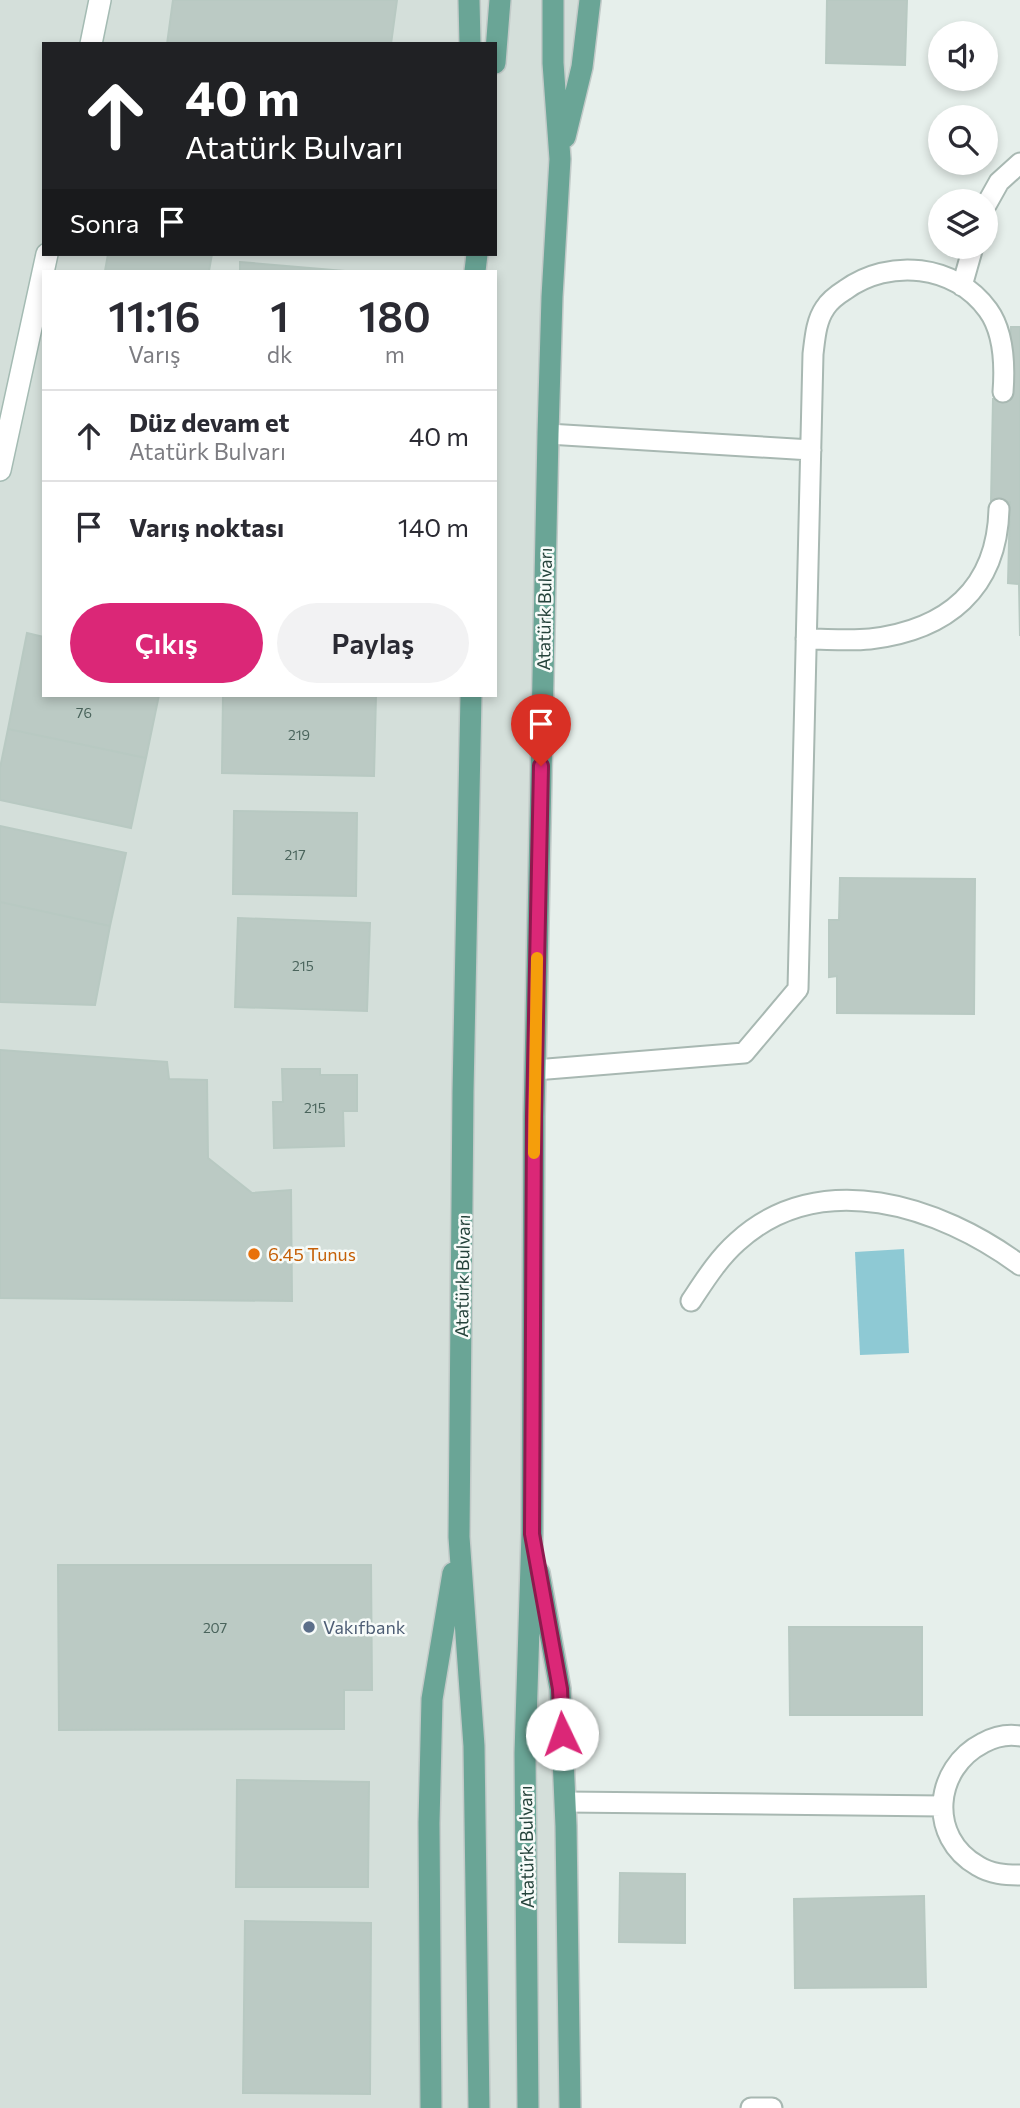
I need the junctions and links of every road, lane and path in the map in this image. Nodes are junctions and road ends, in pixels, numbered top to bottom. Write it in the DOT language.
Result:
graph roads {
  1 [pos="100,0"];
  2 [pos="469,0"];
  3 [pos="500,0"];
  4 [pos="553,0"];
  5 [pos="590,0"];
  6 [pos="91,42"];
  7 [pos="470,42"];
  8 [pos="497,42"];
  9 [pos="560,159"];
  10 [pos="1020,163"];
  11 [pos="995,189"];
  12 [pos="970,259"];
  13 [pos="42,277"];
  14 [pos="962,286"];
  15 [pos="1003,392"];
  16 [pos="548,434"];
  17 [pos="811,450"];
  18 [pos="0,470"];
  19 [pos="999,509"];
  20 [pos="806,639"];
  21 [pos="471,697"];
  22 [pos="535,1070"];
  23 [pos="1020,1265"];
  24 [pos="691,1301"];
  25 [pos="532,1534"];
  26 [pos="459,1537"];
  27 [pos="1020,1736"];
  28 [pos="565,1802"];
  29 [pos="942,1806"];
  30 [pos="1020,1875"];
  31 [pos="431,2108"];
  32 [pos="479,2108"];
  33 [pos="528,2108"];
  34 [pos="570,2108"];
  35 [pos="751,2108"];
  36 [pos="772,2108"];
  1 -- 6 [label="street"];
  2 -- 7 [label="main road"];
  3 -- 8 [label="main road"];
  4 -- 9 [label="main road"];
  5 -- 9 [label="main road"];
  9 -- 16 [label="main road, Atatürk Bulvarı"];
  10 -- 11 [label="lane"];
  12 -- 14 [label="lane"];
  13 -- 18 [label="street"];
  14 -- 15 [label="lane"];
  14 -- 17 [label="lane"];
  16 -- 17 [label="lane"];
  16 -- 22 [label="main road, Atatürk Bulvarı"];
  17 -- 20 [label="lane"];
  19 -- 20 [label="lane"];
  20 -- 22 [label="lane"];
  21 -- 26 [label="main road, Atatürk Bulvarı"];
  22 -- 25 [label="main road, Atatürk Bulvarı"];
  23 -- 24 [label="lane"];
  25 -- 28 [label="main road"];
  25 -- 33 [label="main road, Atatürk Bulvarı"];
  26 -- 31 [label="main road"];
  26 -- 32 [label="main road, Atatürk Bulvarı"];
  27 -- 29 [label="lane"];
  28 -- 29 [label="lane"];
  28 -- 34 [label="main road"];
  29 -- 30 [label="lane"];
  35 -- 36 [label="lane"];
}
